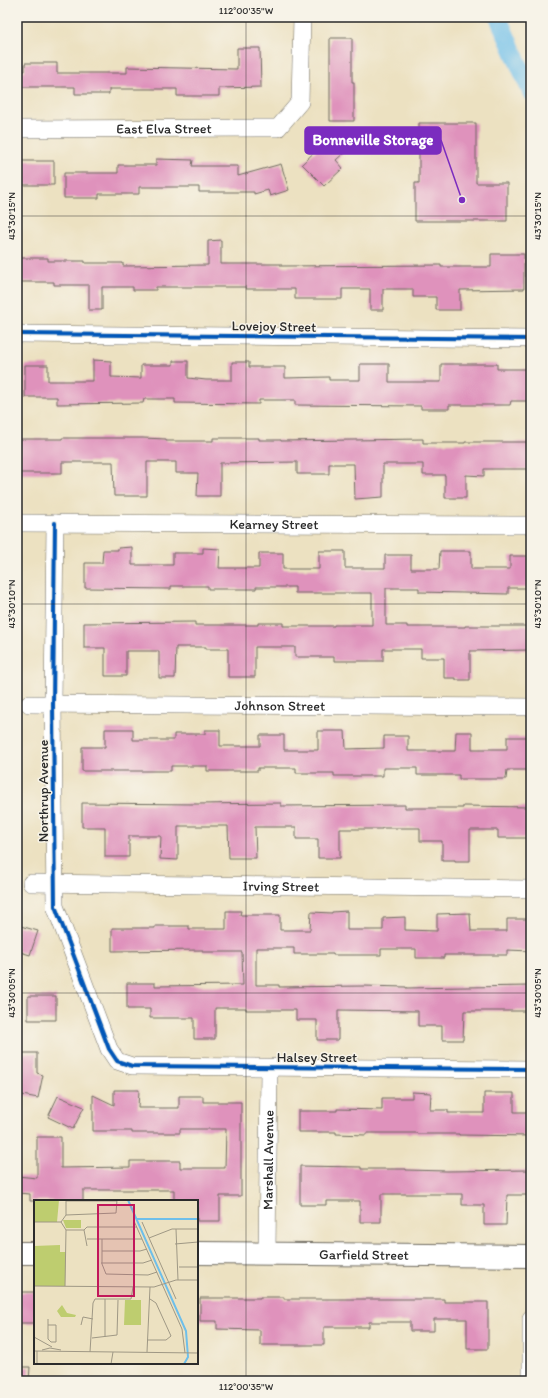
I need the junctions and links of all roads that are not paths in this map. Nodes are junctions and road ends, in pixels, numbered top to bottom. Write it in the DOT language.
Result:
graph roads {
  1 [pos="302,17"];
  2 [pos="17,129"];
  3 [pos="17,334"];
  4 [pos="531,339"];
  5 [pos="17,522"];
  6 [pos="55,523"];
  7 [pos="531,526"];
  8 [pos="29,704"];
  9 [pos="53,704"];
  10 [pos="531,707"];
  11 [pos="31,883"];
  12 [pos="54,883"];
  13 [pos="531,889"];
  14 [pos="109,1049"];
  15 [pos="269,1068"];
  16 [pos="531,1069"];
  17 [pos="17,1253"];
  18 [pos="34,1253"];
  19 [pos="198,1253"];
  20 [pos="267,1253"];
  21 [pos="531,1256"];
  22 [pos="531,1318"];
  23 [pos="530,1381"];
  1 -- 2 [label="street, East Elva Street"];
  3 -- 4 [label="street, Lovejoy Street"];
  5 -- 6 [label="street, Kearney Street"];
  6 -- 7 [label="street, Kearney Street"];
  6 -- 9 [label="street, Northrup Avenue"];
  8 -- 9 [label="street, Johnson Street"];
  9 -- 10 [label="street, Johnson Street"];
  9 -- 12 [label="street, Northrup Avenue"];
  11 -- 12 [label="street, Irving Street"];
  12 -- 13 [label="street, Irving Street"];
  12 -- 14 [label="street, Northrup Avenue"];
  14 -- 15 [label="street, Halsey Street"];
  15 -- 16 [label="street, Halsey Street"];
  15 -- 20 [label="street, Marshall Avenue"];
  17 -- 18 [label="street"];
  19 -- 20 [label="street, Garfield Street"];
  20 -- 21 [label="street, Garfield Street"];
  22 -- 23 [label="street"];
}
